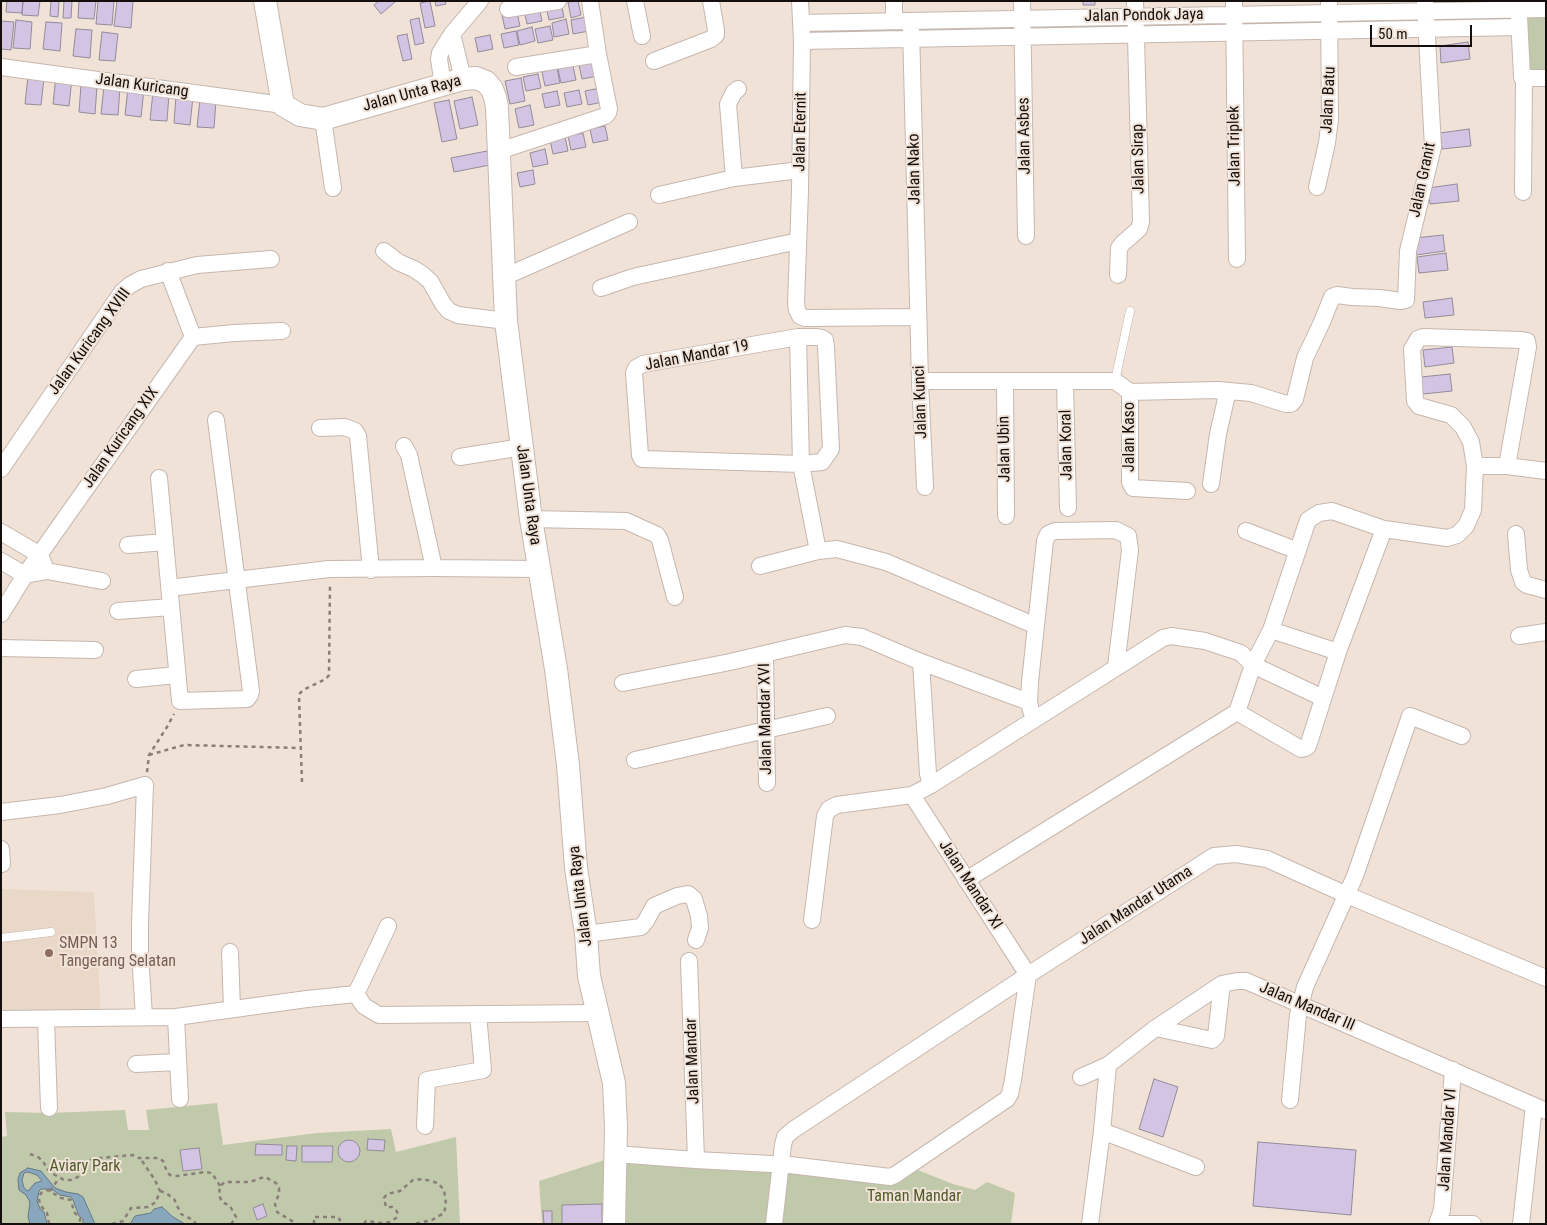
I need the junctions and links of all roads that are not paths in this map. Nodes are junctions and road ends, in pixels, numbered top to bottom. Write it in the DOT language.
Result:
graph roads {
  1 [pos="265,1"];
  2 [pos="480,1"];
  3 [pos="558,1"];
  4 [pos="590,1"];
  5 [pos="635,1"];
  6 [pos="711,1"];
  7 [pos="800,1"];
  8 [pos="894,1"];
  9 [pos="1022,1"];
  10 [pos="1519,5"];
  11 [pos="1425,6"];
  12 [pos="1329,7"];
  13 [pos="1234,8"];
  14 [pos="1546,8"];
  15 [pos="508,9"];
  16 [pos="1135,9"];
  17 [pos="1023,19"];
  18 [pos="894,21"];
  19 [pos="911,21"];
  20 [pos="802,23"];
  21 [pos="1519,27"];
  22 [pos="1427,29"];
  23 [pos="1330,31"];
  24 [pos="1233,32"];
  25 [pos="1136,34"];
  26 [pos="642,36"];
  27 [pos="1023,36"];
  28 [pos="911,39"];
  29 [pos="802,41"];
  30 [pos="598,54"];
  31 [pos="654,61"];
  32 [pos="1,66"];
  33 [pos="516,67"];
  34 [pos="1524,78"];
  35 [pos="1546,78"];
  36 [pos="453,82"];
  37 [pos="738,89"];
  38 [pos="283,105"];
  39 [pos="323,118"];
  40 [pos="499,151"];
  41 [pos="800,170"];
  42 [pos="734,178"];
  43 [pos="1317,187"];
  44 [pos="332,188"];
  45 [pos="1523,192"];
  46 [pos="659,195"];
  47 [pos="629,222"];
  48 [pos="1026,236"];
  49 [pos="798,241"];
  50 [pos="384,251"];
  51 [pos="271,259"];
  52 [pos="1237,259"];
  53 [pos="168,271"];
  54 [pos="1118,275"];
  55 [pos="504,277"];
  56 [pos="600,288"];
  57 [pos="1130,311"];
  58 [pos="918,318"];
  59 [pos="506,321"];
  60 [pos="282,331"];
  61 [pos="193,337"];
  62 [pos="798,337"];
  63 [pos="920,381"];
  64 [pos="1115,381"];
  65 [pos="1004,382"];
  66 [pos="1065,382"];
  67 [pos="1218,390"];
  68 [pos="1130,392"];
  69 [pos="216,420"];
  70 [pos="320,428"];
  71 [pos="404,446"];
  72 [pos="522,447"];
  73 [pos="460,457"];
  74 [pos="801,464"];
  75 [pos="1476,466"];
  76 [pos="1507,466"];
  77 [pos="1,469"];
  78 [pos="1546,471"];
  79 [pos="159,478"];
  80 [pos="1212,484"];
  81 [pos="925,487"];
  82 [pos="1188,492"];
  83 [pos="1068,508"];
  84 [pos="1006,516"];
  85 [pos="531,519"];
  86 [pos="1384,529"];
  87 [pos="1246,531"];
  88 [pos="1,532"];
  89 [pos="1516,534"];
  90 [pos="164,542"];
  91 [pos="128,545"];
  92 [pos="818,551"];
  93 [pos="1298,551"];
  94 [pos="40,555"];
  95 [pos="1,561"];
  96 [pos="760,566"];
  97 [pos="434,568"];
  98 [pos="539,569"];
  99 [pos="371,570"];
  100 [pos="47,571"];
  101 [pos="25,575"];
  102 [pos="238,579"];
  103 [pos="102,581"];
  104 [pos="169,588"];
  105 [pos="1546,590"];
  106 [pos="675,597"];
  107 [pos="171,607"];
  108 [pos="118,611"];
  109 [pos="1,614"];
  110 [pos="1036,626"];
  111 [pos="1271,630"];
  112 [pos="1546,632"];
  113 [pos="1519,636"];
  114 [pos="1,648"];
  115 [pos="95,650"];
  116 [pos="1338,652"];
  117 [pos="765,654"];
  118 [pos="921,662"];
  119 [pos="1253,665"];
  120 [pos="1116,668"];
  121 [pos="177,674"];
  122 [pos="136,679"];
  123 [pos="623,683"];
  124 [pos="1323,698"];
  125 [pos="1029,702"];
  126 [pos="1237,712"];
  127 [pos="827,716"];
  128 [pos="1034,720"];
  129 [pos="765,730"];
  130 [pos="1462,736"];
  131 [pos="635,760"];
  132 [pos="767,783"];
  133 [pos="931,785"];
  134 [pos="912,795"];
  135 [pos="1,812"];
  136 [pos="966,880"];
  137 [pos="1347,895"];
  138 [pos="812,920"];
  139 [pos="388,926"];
  140 [pos="51,932"];
  141 [pos="586,934"];
  142 [pos="1,938"];
  143 [pos="696,940"];
  144 [pos="230,952"];
  145 [pos="689,961"];
  146 [pos="1028,975"];
  147 [pos="1546,978"];
  148 [pos="1222,984"];
  149 [pos="356,994"];
  150 [pos="1300,1004"];
  151 [pos="232,1010"];
  152 [pos="597,1013"];
  153 [pos="478,1014"];
  154 [pos="144,1017"];
  155 [pos="176,1017"];
  156 [pos="1,1020"];
  157 [pos="46,1020"];
  158 [pos="1156,1028"];
  159 [pos="178,1062"];
  160 [pos="136,1064"];
  161 [pos="1108,1065"];
  162 [pos="1453,1070"];
  163 [pos="1080,1077"];
  164 [pos="180,1099"];
  165 [pos="1290,1100"];
  166 [pos="49,1108"];
  167 [pos="1540,1109"];
  168 [pos="425,1126"];
  169 [pos="1102,1131"];
  170 [pos="615,1154"];
  171 [pos="696,1160"];
  172 [pos="780,1164"];
  173 [pos="1196,1167"];
  174 [pos="1445,1221"];
  175 [pos="614,1224"];
  176 [pos="774,1224"];
  177 [pos="1090,1224"];
  178 [pos="1473,1224"];
  179 [pos="1521,1224"];
  1 -- 38 [label="street"];
  2 -- 36 [label="street"];
  3 -- 15 [label="street"];
  4 -- 30 [label="street"];
  5 -- 26 [label="street"];
  6 -- 31 [label="street"];
  7 -- 20 [label="street, Jalan Eternit"];
  8 -- 18 [label="street"];
  9 -- 17 [label="street, Jalan Asbes"];
  10 -- 11 [label="street, Jalan Pondok Jaya"];
  10 -- 14 [label="street, Jalan Pondok Jaya"];
  10 -- 21 [label="street"];
  11 -- 12 [label="street, Jalan Pondok Jaya"];
  11 -- 22 [label="street, Jalan Granit"];
  12 -- 13 [label="street, Jalan Pondok Jaya"];
  12 -- 23 [label="street, Jalan Batu"];
  13 -- 16 [label="street, Jalan Pondok Jaya"];
  13 -- 24 [label="street, Jalan Triplek"];
  16 -- 17 [label="street, Jalan Pondok Jaya"];
  16 -- 25 [label="street, Jalan Sirap"];
  17 -- 19 [label="street, Jalan Pondok Jaya"];
  17 -- 27 [label="street, Jalan Asbes"];
  18 -- 19 [label="street, Jalan Pondok Jaya"];
  18 -- 20 [label="street, Jalan Pondok Jaya"];
  19 -- 28 [label="street, Jalan Nako"];
  20 -- 29 [label="street, Jalan Eternit"];
  21 -- 22 [label="street, Jalan Pondok Jaya"];
  21 -- 34 [label="street"];
  22 -- 23 [label="street, Jalan Pondok Jaya"];
  22 -- 67 [label="street, Jalan Granit"];
  23 -- 24 [label="street, Jalan Pondok Jaya"];
  23 -- 43 [label="street, Jalan Batu"];
  24 -- 25 [label="street, Jalan Pondok Jaya"];
  24 -- 52 [label="street, Jalan Triplek"];
  25 -- 27 [label="street, Jalan Pondok Jaya"];
  25 -- 54 [label="street, Jalan Sirap"];
  27 -- 28 [label="street, Jalan Pondok Jaya"];
  27 -- 48 [label="street, Jalan Asbes"];
  28 -- 29 [label="street, Jalan Pondok Jaya"];
  28 -- 58 [label="street, Jalan Nako"];
  29 -- 41 [label="street, Jalan Eternit"];
  30 -- 33 [label="street"];
  30 -- 40 [label="street"];
  32 -- 38 [label="street, Jalan Kuricang"];
  34 -- 35 [label="street"];
  34 -- 45 [label="street"];
  36 -- 39 [label="street, Jalan Unta Raya"];
  36 -- 40 [label="street, Jalan Unta Raya"];
  37 -- 42 [label="street"];
  38 -- 39 [label="street, Jalan Unta Raya"];
  39 -- 44 [label="street"];
  40 -- 55 [label="street, Jalan Unta Raya"];
  41 -- 42 [label="street"];
  41 -- 49 [label="street, Jalan Eternit"];
  42 -- 46 [label="street"];
  47 -- 55 [label="street"];
  49 -- 56 [label="street"];
  49 -- 58 [label="street, Jalan Eternit"];
  50 -- 59 [label="street"];
  51 -- 53 [label="street, Jalan Kuricang XVIII"];
  53 -- 61 [label="street"];
  53 -- 77 [label="street, Jalan Kuricang XVIII"];
  55 -- 59 [label="street, Jalan Unta Raya"];
  57 -- 64 [label="lane"];
  58 -- 63 [label="street, Jalan Kunci"];
  59 -- 72 [label="street, Jalan Unta Raya"];
  60 -- 61 [label="street"];
  61 -- 94 [label="street, Jalan Kuricang XIX"];
  62 -- 74 [label="street"];
  62 -- 74 [label="street, Jalan Mandar 19"];
  62 -- 74 [label="street, Jalan Mandar 19"];
  63 -- 65 [label="street"];
  63 -- 81 [label="street, Jalan Kunci"];
  64 -- 66 [label="street"];
  64 -- 68 [label="street"];
  65 -- 66 [label="street"];
  65 -- 84 [label="street, Jalan Ubin"];
  66 -- 83 [label="street, Jalan Koral"];
  67 -- 68 [label="street"];
  67 -- 80 [label="street"];
  68 -- 82 [label="street, Jalan Kaso"];
  69 -- 102 [label="street"];
  70 -- 99 [label="street"];
  71 -- 97 [label="street"];
  72 -- 73 [label="street"];
  72 -- 85 [label="street, Jalan Unta Raya"];
  74 -- 92 [label="street"];
  75 -- 76 [label="street"];
  75 -- 76 [label="street"];
  75 -- 86 [label="street"];
  76 -- 78 [label="street"];
  79 -- 90 [label="street"];
  85 -- 98 [label="street, Jalan Unta Raya"];
  85 -- 106 [label="street"];
  86 -- 93 [label="street"];
  86 -- 116 [label="street"];
  87 -- 93 [label="street"];
  88 -- 94 [label="street"];
  89 -- 105 [label="street"];
  90 -- 91 [label="street"];
  90 -- 104 [label="street"];
  92 -- 96 [label="street"];
  92 -- 110 [label="street"];
  93 -- 111 [label="street"];
  94 -- 100 [label="street"];
  94 -- 101 [label="street, Jalan Kuricang XIX"];
  95 -- 101 [label="street"];
  97 -- 98 [label="street"];
  97 -- 99 [label="street"];
  98 -- 141 [label="street, Jalan Unta Raya"];
  99 -- 102 [label="street"];
  100 -- 101 [label="street"];
  100 -- 103 [label="street"];
  101 -- 109 [label="street, Jalan Kuricang XIX"];
  102 -- 104 [label="street"];
  102 -- 121 [label="street"];
  104 -- 107 [label="street"];
  107 -- 108 [label="street"];
  107 -- 121 [label="street"];
  110 -- 120 [label="street"];
  110 -- 125 [label="street"];
  111 -- 116 [label="street"];
  111 -- 119 [label="street"];
  112 -- 113 [label="street"];
  114 -- 115 [label="street"];
  116 -- 124 [label="street"];
  117 -- 118 [label="street"];
  117 -- 123 [label="street"];
  117 -- 129 [label="street, Jalan Mandar XVI"];
  118 -- 125 [label="street"];
  118 -- 133 [label="street"];
  119 -- 120 [label="street"];
  119 -- 124 [label="street"];
  119 -- 126 [label="street"];
  120 -- 128 [label="street"];
  121 -- 122 [label="street"];
  124 -- 126 [label="street"];
  125 -- 128 [label="street"];
  126 -- 136 [label="street"];
  127 -- 129 [label="street"];
  128 -- 133 [label="street"];
  129 -- 131 [label="street"];
  129 -- 132 [label="street, Jalan Mandar XVI"];
  130 -- 137 [label="street"];
  133 -- 134 [label="street"];
  134 -- 136 [label="street, Jalan Mandar XI"];
  134 -- 138 [label="street"];
  135 -- 154 [label="street"];
  136 -- 146 [label="street, Jalan Mandar XI"];
  137 -- 146 [label="street, Jalan Mandar Utama"];
  137 -- 147 [label="street, Jalan Mandar Utama"];
  137 -- 150 [label="street"];
  139 -- 149 [label="street"];
  140 -- 142 [label="lane"];
  141 -- 143 [label="street"];
  141 -- 152 [label="street, Jalan Unta Raya"];
  144 -- 151 [label="street"];
  145 -- 171 [label="street, Jalan Mandar"];
  146 -- 172 [label="street, Jalan Mandar Utama"];
  146 -- 172 [label="street"];
  148 -- 150 [label="street, Jalan Mandar III"];
  148 -- 158 [label="street, Jalan Mandar III"];
  148 -- 158 [label="street"];
  149 -- 151 [label="street"];
  149 -- 153 [label="street"];
  150 -- 162 [label="street, Jalan Mandar III"];
  150 -- 165 [label="street"];
  151 -- 155 [label="street"];
  152 -- 153 [label="street"];
  152 -- 170 [label="street, Jalan Unta Raya"];
  153 -- 168 [label="street"];
  154 -- 155 [label="street"];
  154 -- 157 [label="street"];
  155 -- 159 [label="street"];
  156 -- 157 [label="street"];
  157 -- 166 [label="street"];
  158 -- 161 [label="street, Jalan Mandar III"];
  159 -- 160 [label="street"];
  159 -- 164 [label="street"];
  161 -- 163 [label="street, Jalan Mandar III"];
  161 -- 169 [label="street"];
  162 -- 167 [label="street, Jalan Mandar III"];
  162 -- 174 [label="street, Jalan Mandar VI"];
  167 -- 179 [label="street"];
  169 -- 173 [label="street"];
  169 -- 177 [label="street"];
  170 -- 171 [label="street"];
  170 -- 175 [label="street, Jalan Unta Raya"];
  171 -- 172 [label="street"];
  172 -- 176 [label="street, Jalan Mandar Utama"];
  174 -- 178 [label="street"];
}
